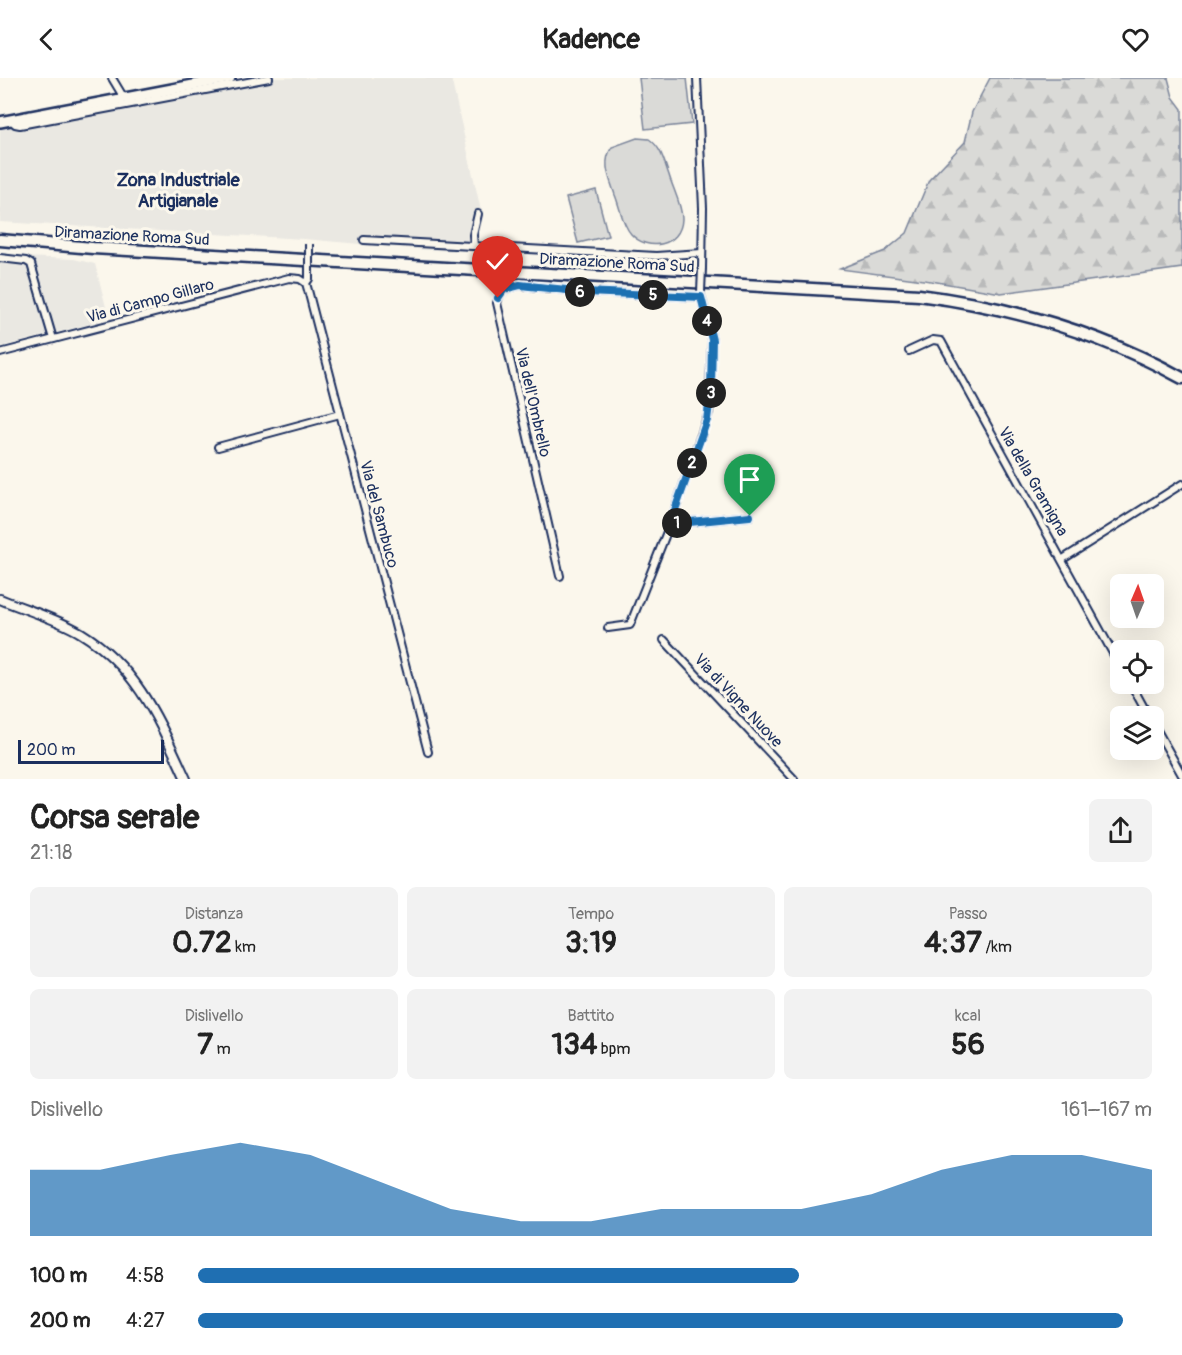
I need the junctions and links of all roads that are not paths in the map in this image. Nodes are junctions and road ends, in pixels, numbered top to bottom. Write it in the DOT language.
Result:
graph roads {
  1 [pos="112,78"];
  2 [pos="230,78"];
  3 [pos="269,78"];
  4 [pos="697,78"];
  5 [pos="124,98"];
  6 [pos="11,120"];
  7 [pos="0,122"];
  8 [pos="478,214"];
  9 [pos="0,232"];
  10 [pos="310,235"];
  11 [pos="0,240"];
  12 [pos="364,240"];
  13 [pos="474,246"];
  14 [pos="702,254"];
  15 [pos="0,258"];
  16 [pos="306,282"];
  17 [pos="701,295"];
  18 [pos="53,339"];
  19 [pos="909,351"];
  20 [pos="0,353"];
  21 [pos="1182,371"];
  22 [pos="1182,378"];
  23 [pos="340,414"];
  24 [pos="218,447"];
  25 [pos="1182,484"];
  26 [pos="750,516"];
  27 [pos="670,524"];
  28 [pos="1062,559"];
  29 [pos="560,576"];
  30 [pos="0,599"];
  31 [pos="608,628"];
  32 [pos="664,640"];
  33 [pos="1110,648"];
  34 [pos="1164,743"];
  35 [pos="428,752"];
  36 [pos="1182,776"];
  37 [pos="186,779"];
  38 [pos="794,779"];
  1 -- 5 [label="street"];
  2 -- 5 [label="main road"];
  3 -- 6 [label="street"];
  4 -- 14 [label="street"];
  5 -- 6 [label="main road"];
  6 -- 7 [label="main road"];
  8 -- 13 [label="street"];
  9 -- 21 [label="highway, Diramazione Roma Sud"];
  10 -- 16 [label="street, bridge"];
  11 -- 22 [label="highway, Diramazione Roma Sud"];
  12 -- 13 [label="street"];
  13 -- 14 [label="street"];
  14 -- 17 [label="street, bridge"];
  15 -- 18 [label="street"];
  16 -- 18 [label="street, Via di Campo Gillaro"];
  16 -- 23 [label="street, Via del Sambuco"];
  17 -- 27 [label="street"];
  17 -- 29 [label="street, Via dell'Ombrello"];
  18 -- 20 [label="street, Via di Campo Gillaro"];
  19 -- 28 [label="street, Via della Gramigna"];
  23 -- 24 [label="street"];
  23 -- 35 [label="street, Via del Sambuco"];
  25 -- 28 [label="street"];
  26 -- 27 [label="street"];
  27 -- 31 [label="street"];
  28 -- 33 [label="street, Via della Gramigna"];
  30 -- 37 [label="street"];
  32 -- 38 [label="street, Via di Vigne Nuove"];
  34 -- 36 [label="street"];
}
